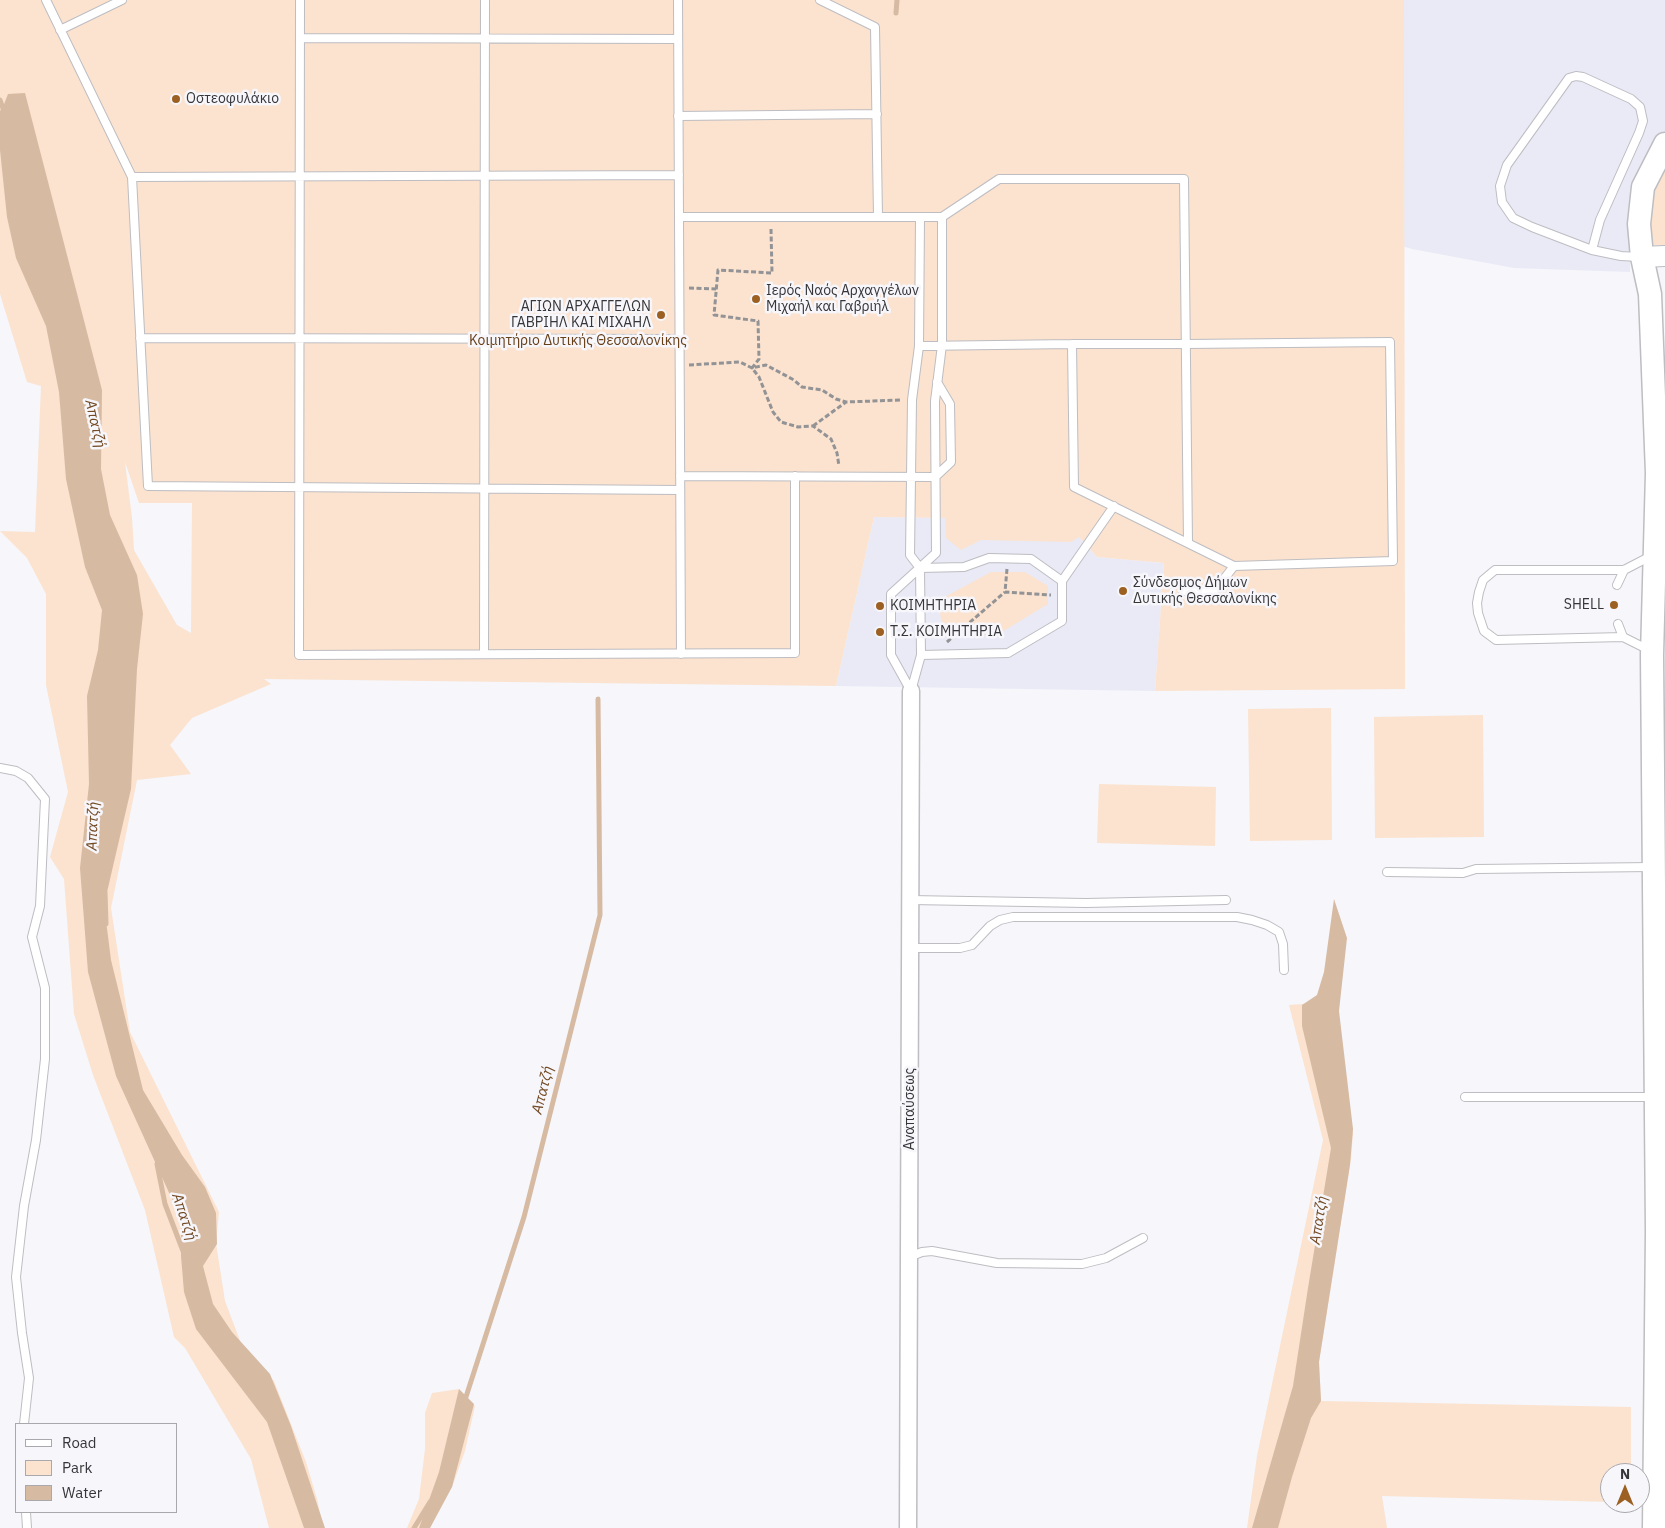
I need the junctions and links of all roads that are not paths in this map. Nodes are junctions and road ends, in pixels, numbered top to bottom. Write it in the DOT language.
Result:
graph roads {
  1 [pos="46,0"];
  2 [pos="122,0"];
  3 [pos="300,0"];
  4 [pos="485,0"];
  5 [pos="678,0"];
  6 [pos="820,0"];
  7 [pos="60,30"];
  8 [pos="300,38"];
  9 [pos="485,39"];
  10 [pos="678,39"];
  11 [pos="876,114"];
  12 [pos="678,116"];
  13 [pos="1665,144"];
  14 [pos="679,175"];
  15 [pos="299,176"];
  16 [pos="485,176"];
  17 [pos="132,177"];
  18 [pos="679,217"];
  19 [pos="878,217"];
  20 [pos="920,217"];
  21 [pos="942,217"];
  22 [pos="1592,250"];
  23 [pos="1665,256"];
  24 [pos="1642,257"];
  25 [pos="140,338"];
  26 [pos="299,338"];
  27 [pos="485,339"];
  28 [pos="680,339"];
  29 [pos="1072,344"];
  30 [pos="1186,344"];
  31 [pos="919,346"];
  32 [pos="942,346"];
  33 [pos="938,382"];
  34 [pos="680,476"];
  35 [pos="795,476"];
  36 [pos="911,477"];
  37 [pos="935,477"];
  38 [pos="299,487"];
  39 [pos="484,488"];
  40 [pos="680,490"];
  41 [pos="1114,506"];
  42 [pos="1188,543"];
  43 [pos="1655,554"];
  44 [pos="1234,566"];
  45 [pos="920,568"];
  46 [pos="1624,570"];
  47 [pos="1062,580"];
  48 [pos="1617,586"];
  49 [pos="1184,591"];
  50 [pos="1618,624"];
  51 [pos="1623,637"];
  52 [pos="484,654"];
  53 [pos="681,654"];
  54 [pos="921,654"];
  55 [pos="1652,655"];
  56 [pos="911,691"];
  57 [pos="0,768"];
  58 [pos="1654,867"];
  59 [pos="1387,872"];
  60 [pos="910,900"];
  61 [pos="1226,900"];
  62 [pos="909,948"];
  63 [pos="1284,970"];
  64 [pos="1660,1020"];
  65 [pos="1659,1090"];
  66 [pos="1465,1097"];
  67 [pos="1661,1231"];
  68 [pos="1143,1238"];
  69 [pos="909,1257"];
  70 [pos="24,1423"];
  71 [pos="26,1513"];
  72 [pos="27,1528"];
  73 [pos="908,1528"];
  74 [pos="1654,1528"];
  1 -- 7 [label="lane"];
  2 -- 7 [label="lane"];
  3 -- 8 [label="lane"];
  4 -- 9 [label="lane"];
  5 -- 10 [label="lane"];
  6 -- 11 [label="lane"];
  7 -- 17 [label="lane"];
  8 -- 9 [label="lane"];
  8 -- 15 [label="lane"];
  9 -- 10 [label="lane"];
  9 -- 16 [label="lane"];
  10 -- 12 [label="lane"];
  11 -- 12 [label="lane"];
  11 -- 19 [label="lane"];
  12 -- 14 [label="lane"];
  13 -- 24 [label="main road"];
  14 -- 16 [label="lane"];
  14 -- 18 [label="lane"];
  15 -- 16 [label="lane"];
  15 -- 17 [label="lane"];
  15 -- 26 [label="lane"];
  16 -- 27 [label="lane"];
  17 -- 25 [label="lane"];
  18 -- 19 [label="lane"];
  18 -- 28 [label="lane"];
  19 -- 20 [label="lane"];
  20 -- 21 [label="lane"];
  20 -- 31 [label="lane"];
  21 -- 30 [label="lane"];
  21 -- 32 [label="lane"];
  22 -- 22 [label="lane"];
  22 -- 24 [label="lane"];
  23 -- 24 [label="street"];
  24 -- 43 [label="main road"];
  25 -- 26 [label="lane"];
  25 -- 38 [label="lane"];
  26 -- 27 [label="lane"];
  26 -- 38 [label="lane"];
  27 -- 28 [label="lane"];
  27 -- 39 [label="lane"];
  28 -- 34 [label="lane"];
  29 -- 30 [label="lane"];
  29 -- 32 [label="lane"];
  29 -- 41 [label="lane"];
  30 -- 42 [label="lane"];
  30 -- 44 [label="lane"];
  31 -- 32 [label="lane"];
  31 -- 36 [label="lane"];
  32 -- 33 [label="lane"];
  33 -- 37 [label="lane"];
  33 -- 37 [label="lane"];
  34 -- 35 [label="lane"];
  34 -- 40 [label="lane"];
  35 -- 36 [label="lane"];
  35 -- 53 [label="lane"];
  36 -- 37 [label="lane"];
  36 -- 45 [label="lane"];
  37 -- 45 [label="lane"];
  38 -- 39 [label="lane"];
  38 -- 52 [label="lane"];
  39 -- 40 [label="lane"];
  39 -- 52 [label="lane"];
  40 -- 53 [label="lane"];
  41 -- 42 [label="lane"];
  41 -- 47 [label="lane"];
  42 -- 44 [label="lane"];
  43 -- 46 [label="lane"];
  43 -- 55 [label="main road"];
  44 -- 49 [label="lane"];
  45 -- 47 [label="lane"];
  45 -- 54 [label="lane"];
  45 -- 56 [label="lane"];
  46 -- 48 [label="lane"];
  46 -- 51 [label="lane"];
  47 -- 54 [label="lane"];
  50 -- 51 [label="lane"];
  51 -- 55 [label="lane"];
  52 -- 53 [label="lane"];
  54 -- 56 [label="lane"];
  55 -- 58 [label="main road"];
  56 -- 60 [label="street, Αναπαύσεως"];
  57 -- 70 [label="lane"];
  58 -- 59 [label="lane"];
  58 -- 64 [label="main road"];
  60 -- 61 [label="lane"];
  60 -- 62 [label="street, Αναπαύσεως"];
  62 -- 63 [label="lane"];
  62 -- 69 [label="street, Αναπαύσεως"];
  64 -- 65 [label="main road"];
  65 -- 66 [label="lane"];
  65 -- 67 [label="main road"];
  67 -- 74 [label="main road"];
  68 -- 69 [label="lane"];
  69 -- 73 [label="street, Αναπαύσεως"];
  71 -- 72 [label="lane"];
}
